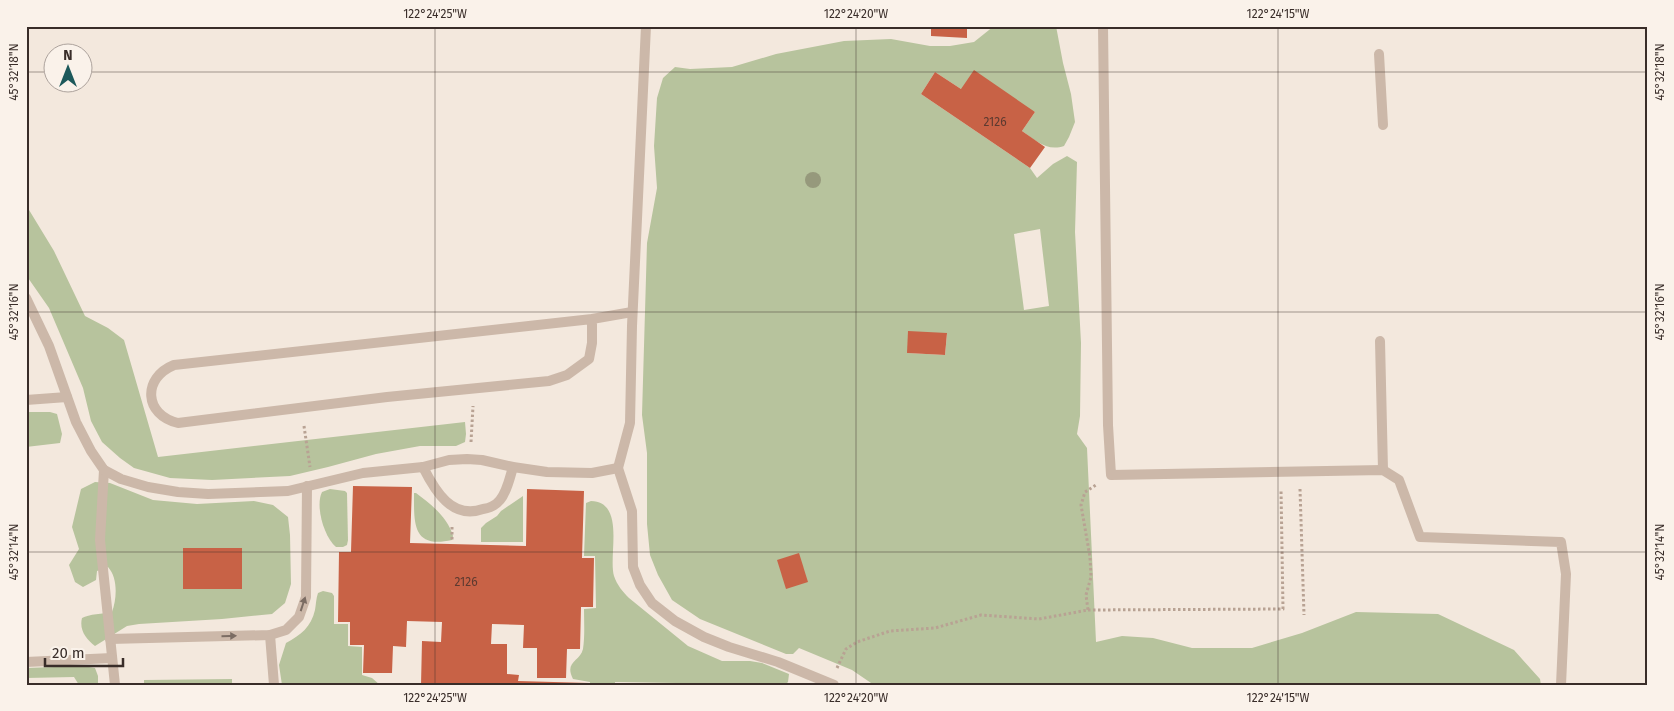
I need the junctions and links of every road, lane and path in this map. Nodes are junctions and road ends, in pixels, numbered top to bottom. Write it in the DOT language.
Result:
graph roads {
  1 [pos="646,26"];
  2 [pos="1103,26"];
  3 [pos="1379,54"];
  4 [pos="1384,125"];
  5 [pos="26,298"];
  6 [pos="30,311"];
  7 [pos="632,312"];
  8 [pos="592,319"];
  9 [pos="1380,341"];
  10 [pos="474,388"];
  11 [pos="67,397"];
  12 [pos="26,400"];
  13 [pos="301,407"];
  14 [pos="471,442"];
  15 [pos="423,467"];
  16 [pos="513,467"];
  17 [pos="618,468"];
  18 [pos="104,470"];
  19 [pos="310,470"];
  20 [pos="1383,470"];
  21 [pos="1300,471"];
  22 [pos="1111,475"];
  23 [pos="307,486"];
  24 [pos="1281,486"];
  25 [pos="452,521"];
  26 [pos="452,542"];
  27 [pos="1088,610"];
  28 [pos="1304,615"];
  29 [pos="270,635"];
  30 [pos="110,639"];
  31 [pos="112,658"];
  32 [pos="26,662"];
  33 [pos="832,684"];
  34 [pos="115,685"];
  35 [pos="274,685"];
  36 [pos="1561,685"];
  1 -- 7 [label="lane"];
  2 -- 22 [label="lane"];
  3 -- 4 [label="lane"];
  5 -- 6 [label="lane"];
  6 -- 11 [label="lane"];
  7 -- 8 [label="lane"];
  7 -- 17 [label="lane"];
  8 -- 10 [label="lane"];
  8 -- 13 [label="lane"];
  9 -- 20 [label="lane"];
  10 -- 13 [label="lane"];
  10 -- 14 [label="path"];
  11 -- 12 [label="lane"];
  11 -- 18 [label="lane"];
  13 -- 19 [label="path"];
  15 -- 16 [label="lane"];
  15 -- 16 [label="lane"];
  15 -- 23 [label="lane"];
  16 -- 17 [label="lane"];
  17 -- 33 [label="lane"];
  18 -- 23 [label="lane"];
  18 -- 30 [label="lane"];
  20 -- 21 [label="lane"];
  20 -- 36 [label="lane"];
  21 -- 22 [label="lane"];
  21 -- 28 [label="path"];
  22 -- 27 [label="path"];
  29 -- 23 [label="lane, one-way"];
  24 -- 27 [label="path"];
  25 -- 26 [label="path"];
  27 -- 33 [label="path"];
  30 -- 29 [label="lane, one-way"];
  29 -- 35 [label="lane"];
  30 -- 31 [label="lane"];
  31 -- 32 [label="lane"];
  31 -- 34 [label="lane"];
}
